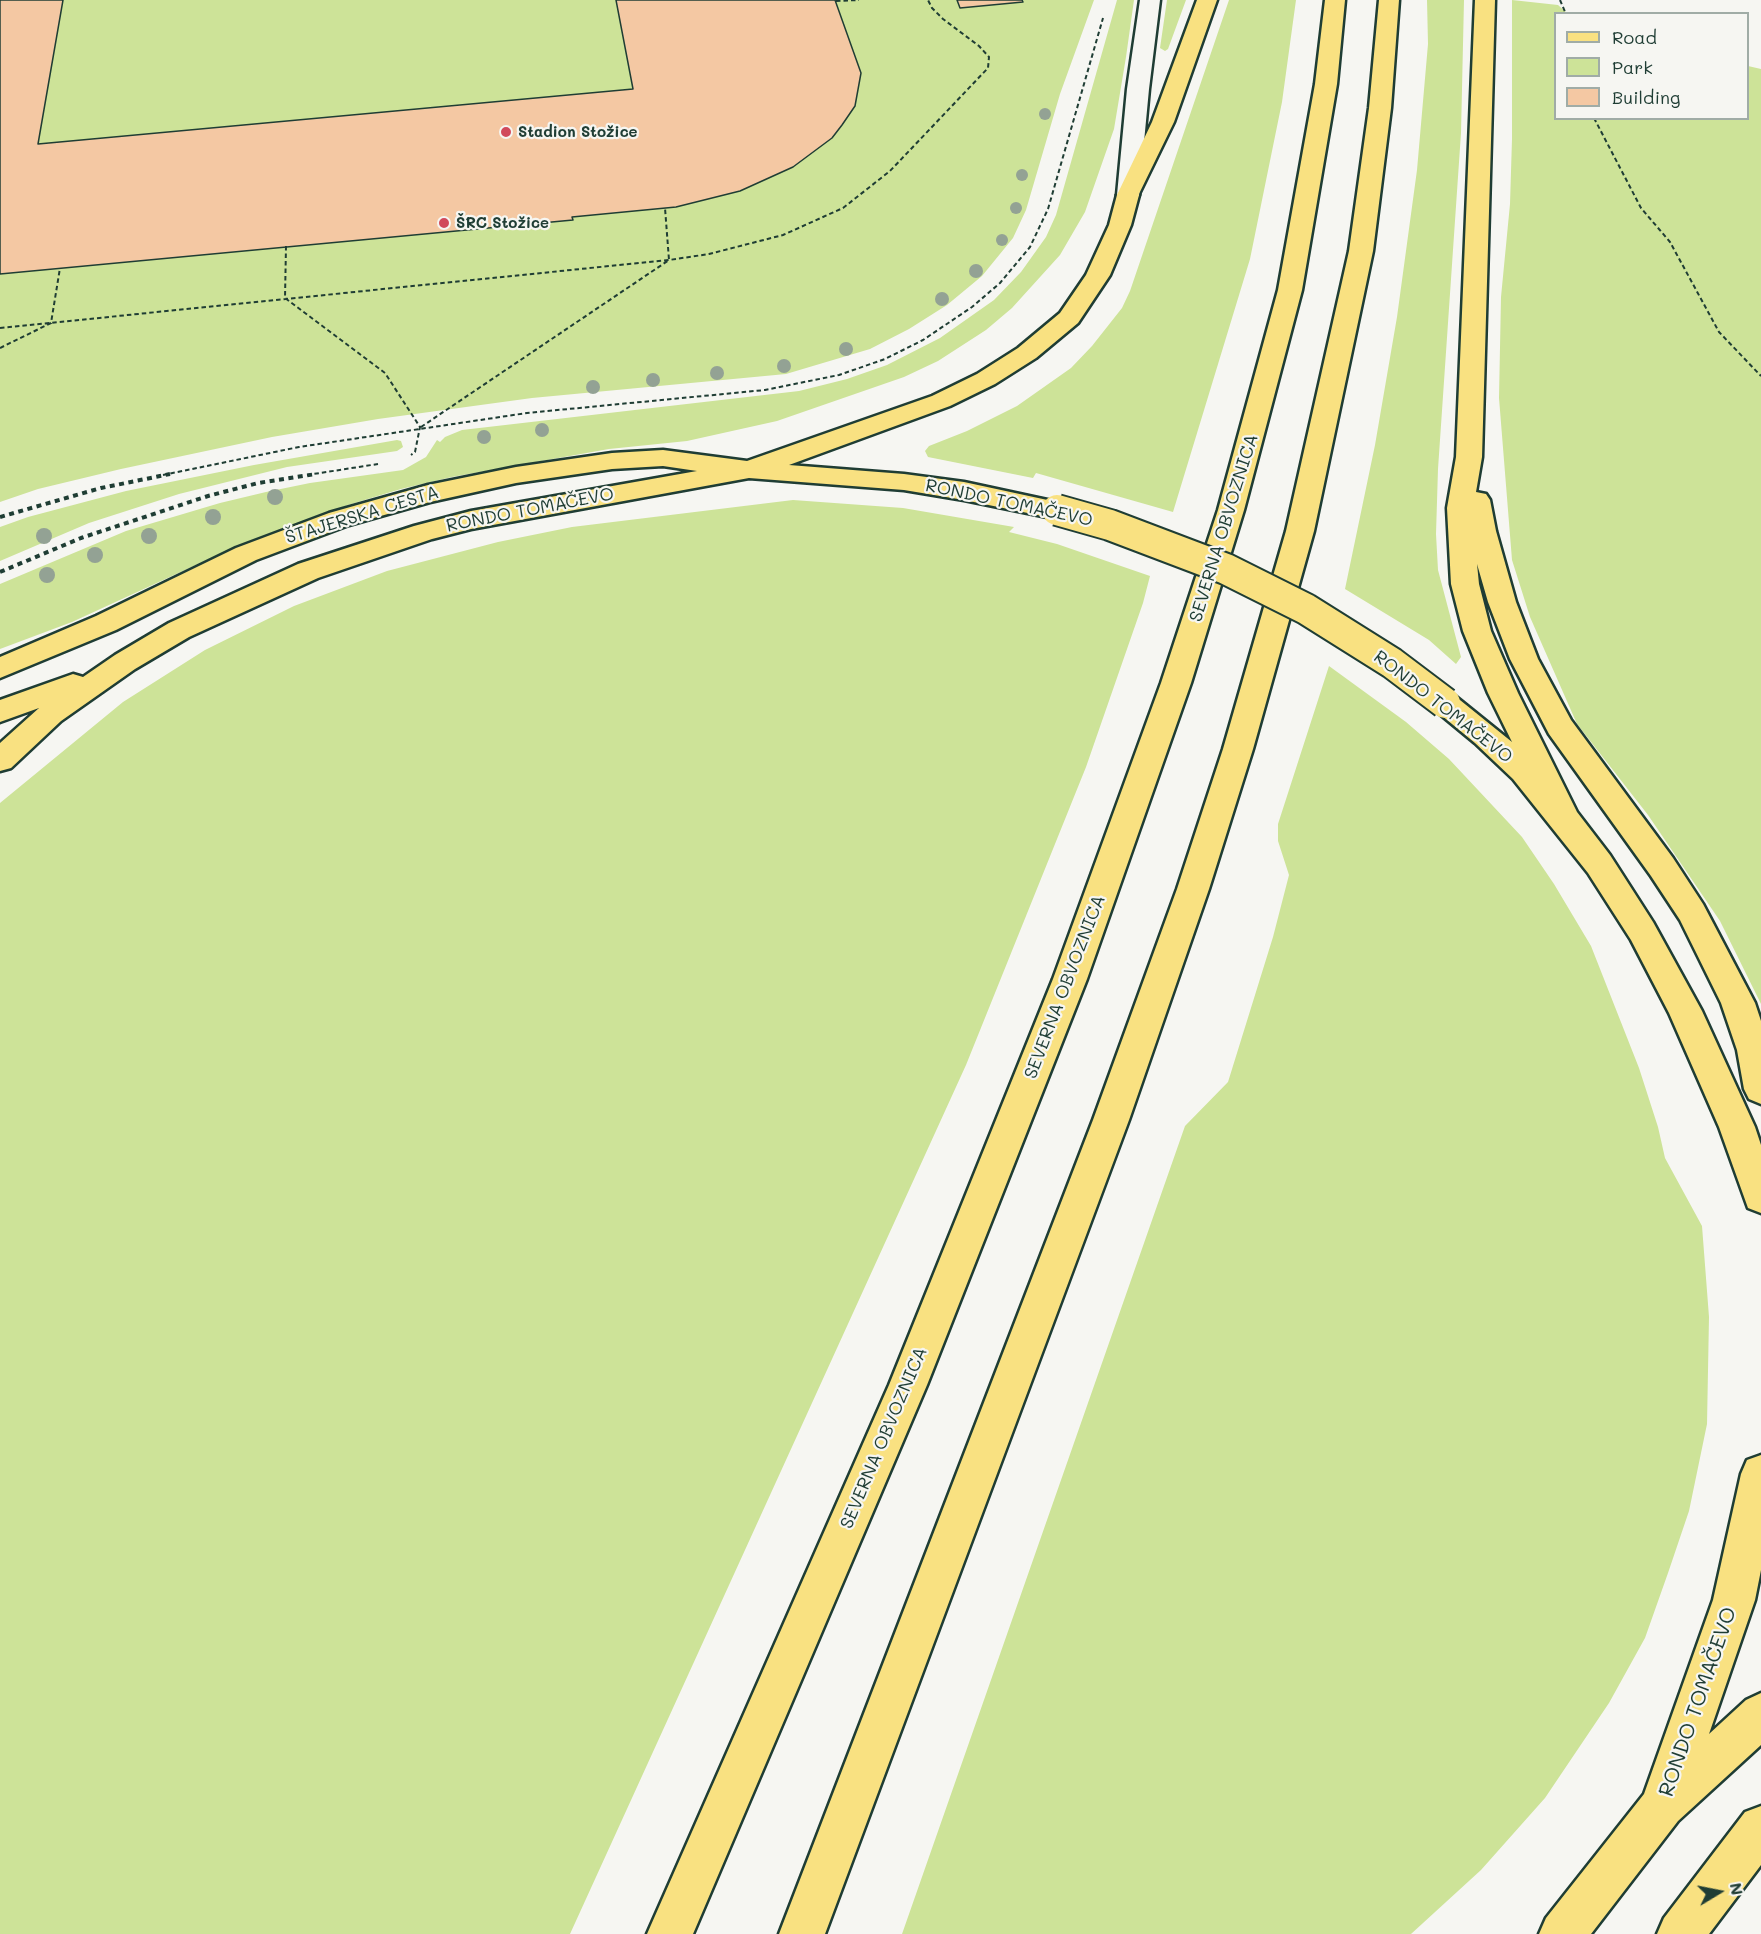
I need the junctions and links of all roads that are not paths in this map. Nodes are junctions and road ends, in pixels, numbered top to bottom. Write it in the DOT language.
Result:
graph roads {
  1 [pos="1150,0"];
  2 [pos="1207,0"];
  3 [pos="1335,0"];
  4 [pos="1389,0"];
  5 [pos="1485,0"];
  6 [pos="1128,195"];
  7 [pos="1469,457"];
  8 [pos="749,470"];
  9 [pos="125,662"];
  10 [pos="0,668"];
  11 [pos="0,711"];
  12 [pos="0,760"];
  13 [pos="1565,819"];
  14 [pos="1761,1089"];
  15 [pos="1761,1187"];
  16 [pos="1761,1474"];
  17 [pos="1761,1715"];
  18 [pos="1661,1808"];
  19 [pos="1761,1828"];
  20 [pos="670,1934"];
  21 [pos="801,1934"];
  22 [pos="1562,1934"];
  23 [pos="1680,1934"];
  1 -- 6 [label="main road"];
  2 -- 6 [label="main road"];
  3 -- 20 [label="main road, SEVERNA OBVOZNICA"];
  4 -- 21 [label="main road"];
  5 -- 7 [label="main road"];
  6 -- 8 [label="main road"];
  7 -- 13 [label="main road"];
  7 -- 14 [label="main road"];
  8 -- 9 [label="main road, RONDO TOMAČEVO"];
  8 -- 10 [label="main road, ŠTAJERSKA CESTA"];
  8 -- 13 [label="main road, RONDO TOMAČEVO, bridge"];
  9 -- 11 [label="main road"];
  9 -- 12 [label="main road, RONDO TOMAČEVO"];
  13 -- 15 [label="main road, RONDO TOMAČEVO"];
  16 -- 18 [label="main road, RONDO TOMAČEVO"];
  17 -- 18 [label="main road"];
  18 -- 22 [label="main road, RONDO TOMAČEVO"];
  19 -- 23 [label="main road"];
}
